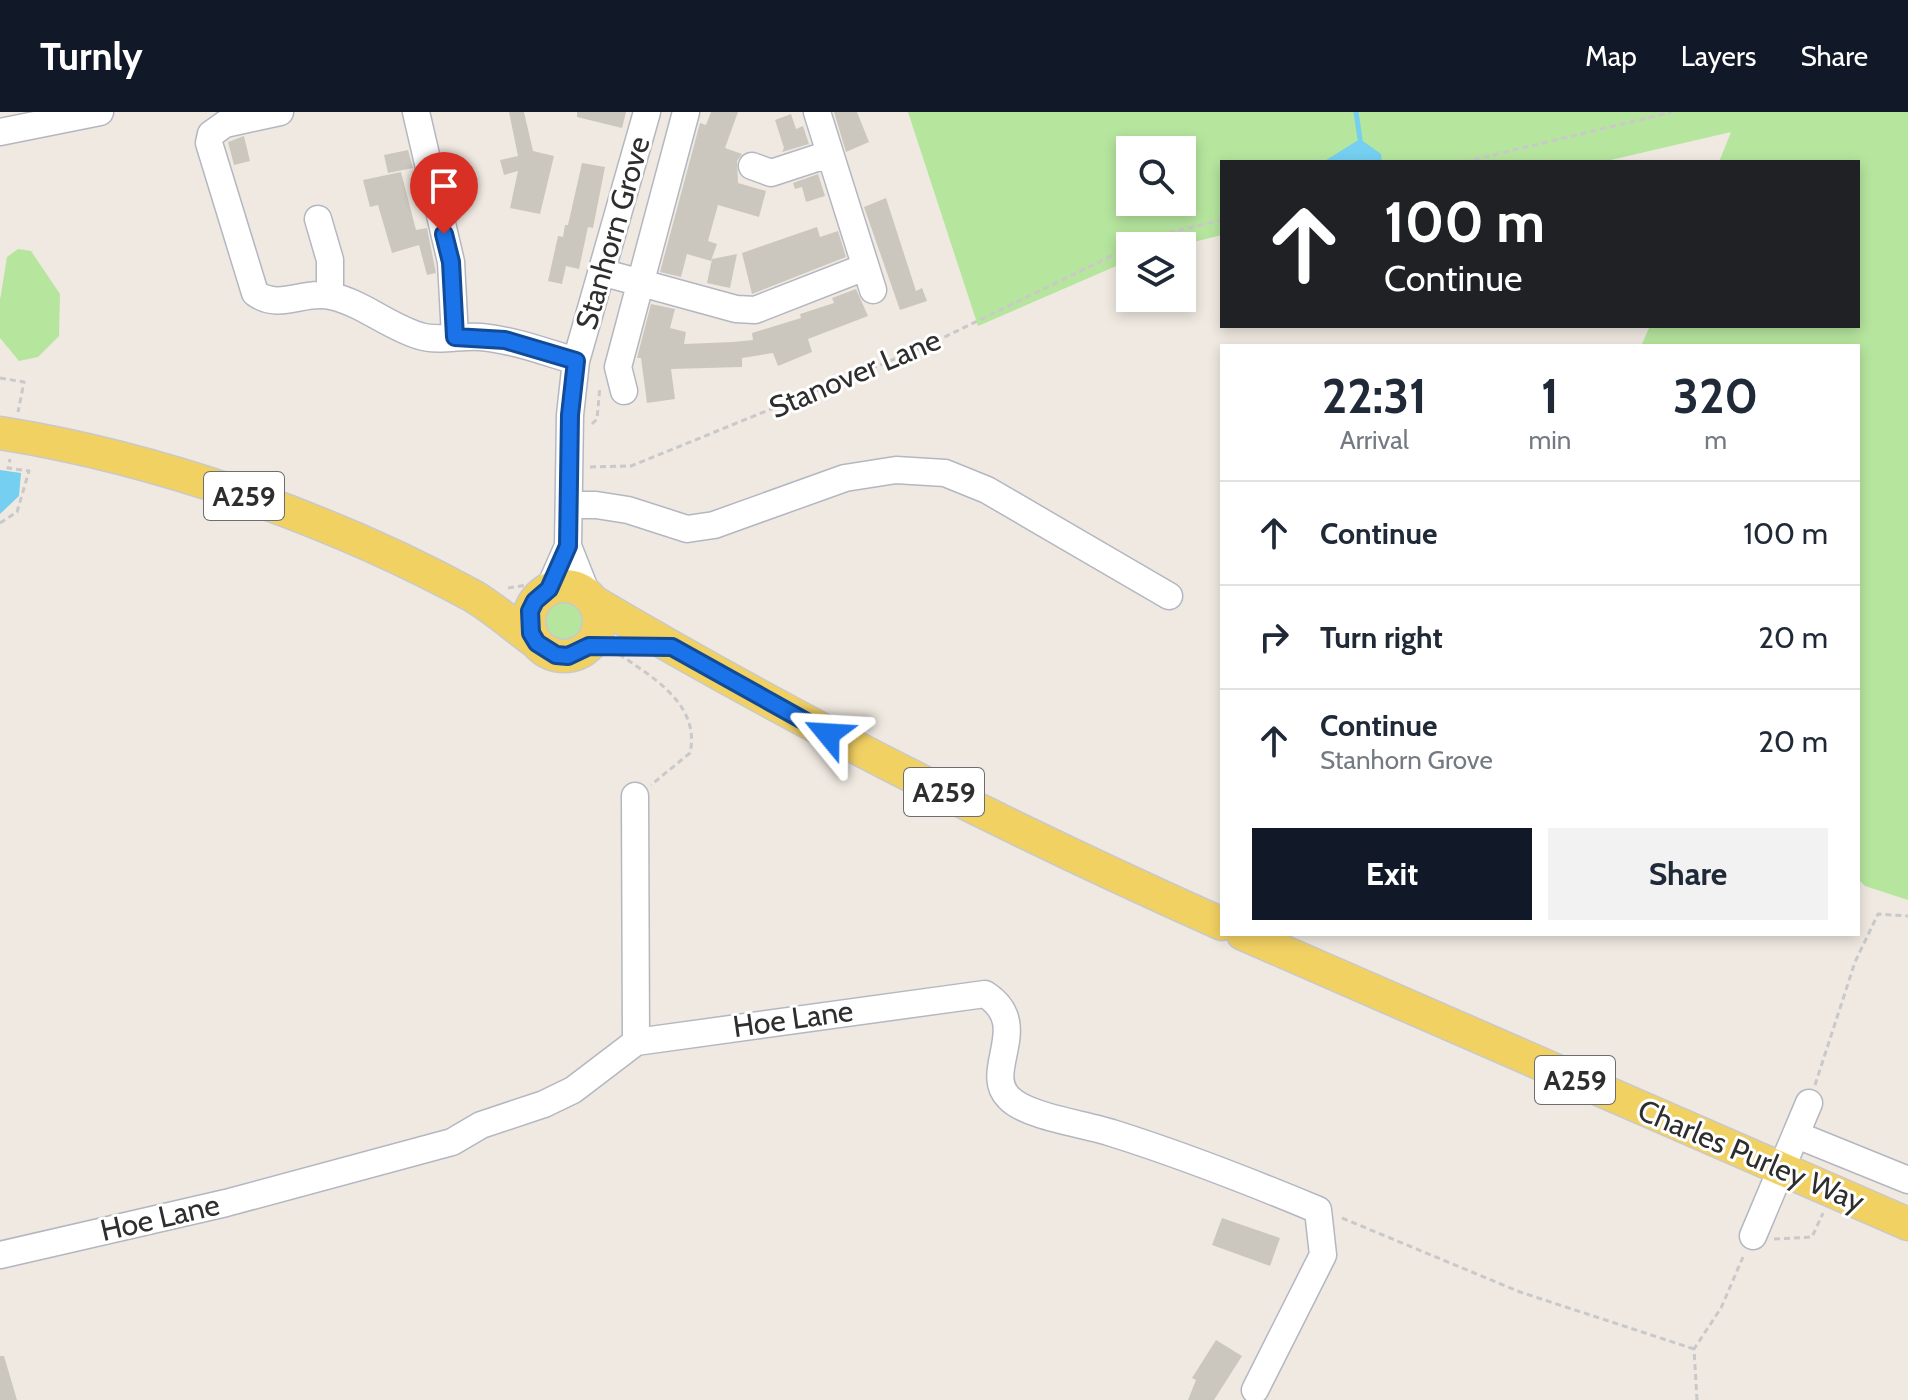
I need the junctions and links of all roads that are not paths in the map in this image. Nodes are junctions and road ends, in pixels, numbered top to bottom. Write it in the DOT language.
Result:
graph roads {
  1 [pos="100,112"];
  2 [pos="280,112"];
  3 [pos="416,112"];
  4 [pos="647,112"];
  5 [pos="686,112"];
  6 [pos="817,112"];
  7 [pos="0,132"];
  8 [pos="829,154"];
  9 [pos="752,166"];
  10 [pos="318,219"];
  11 [pos="601,272"];
  12 [pos="638,282"];
  13 [pos="330,296"];
  14 [pos="455,337"];
  15 [pos="576,361"];
  16 [pos="624,391"];
  17 [pos="0,433"];
  18 [pos="571,505"];
  19 [pos="568,546"];
  20 [pos="542,595"];
  21 [pos="1169,596"];
  22 [pos="475,597"];
  23 [pos="590,598"];
  24 [pos="537,643"];
  25 [pos="602,646"];
  26 [pos="672,647"];
  27 [pos="635,796"];
  28 [pos="1220,923"];
  29 [pos="1248,936"];
  30 [pos="636,1042"];
  31 [pos="1809,1103"];
  32 [pos="1797,1135"];
  33 [pos="1783,1170"];
  34 [pos="1908,1180"];
  35 [pos="1908,1224"];
  36 [pos="1756,1246"];
  37 [pos="0,1255"];
  38 [pos="1255,1390"];
  1 -- 7 [label="street"];
  2 -- 13 [label="street"];
  3 -- 14 [label="street"];
  4 -- 11 [label="street, Stanhorn Grove"];
  5 -- 12 [label="street"];
  6 -- 8 [label="street"];
  8 -- 9 [label="street"];
  8 -- 12 [label="street"];
  10 -- 13 [label="street"];
  11 -- 12 [label="street"];
  11 -- 15 [label="street, Stanhorn Grove"];
  12 -- 16 [label="street"];
  13 -- 14 [label="street"];
  14 -- 15 [label="street"];
  15 -- 18 [label="street, Stanhorn Grove"];
  17 -- 22 [label="main road, A259"];
  18 -- 19 [label="street, Stanhorn Grove"];
  18 -- 21 [label="street"];
  19 -- 20 [label="street, Stanhorn Grove"];
  19 -- 23 [label="street, Stanhorn Grove"];
  20 -- 22 [label="main road, A259"];
  20 -- 23 [label="main road"];
  20 -- 24 [label="main road"];
  22 -- 24 [label="main road, A259"];
  23 -- 25 [label="main road"];
  23 -- 26 [label="main road, A259"];
  24 -- 25 [label="main road"];
  25 -- 26 [label="main road, A259"];
  26 -- 28 [label="main road, A259"];
  27 -- 30 [label="street"];
  29 -- 33 [label="main road, Charles Purley Way / A259"];
  30 -- 37 [label="street, Hoe Lane"];
  30 -- 38 [label="street, Hoe Lane"];
  31 -- 32 [label="street"];
  32 -- 33 [label="street"];
  32 -- 34 [label="street"];
  33 -- 35 [label="main road, Charles Purley Way / A259"];
  33 -- 36 [label="street"];
}
